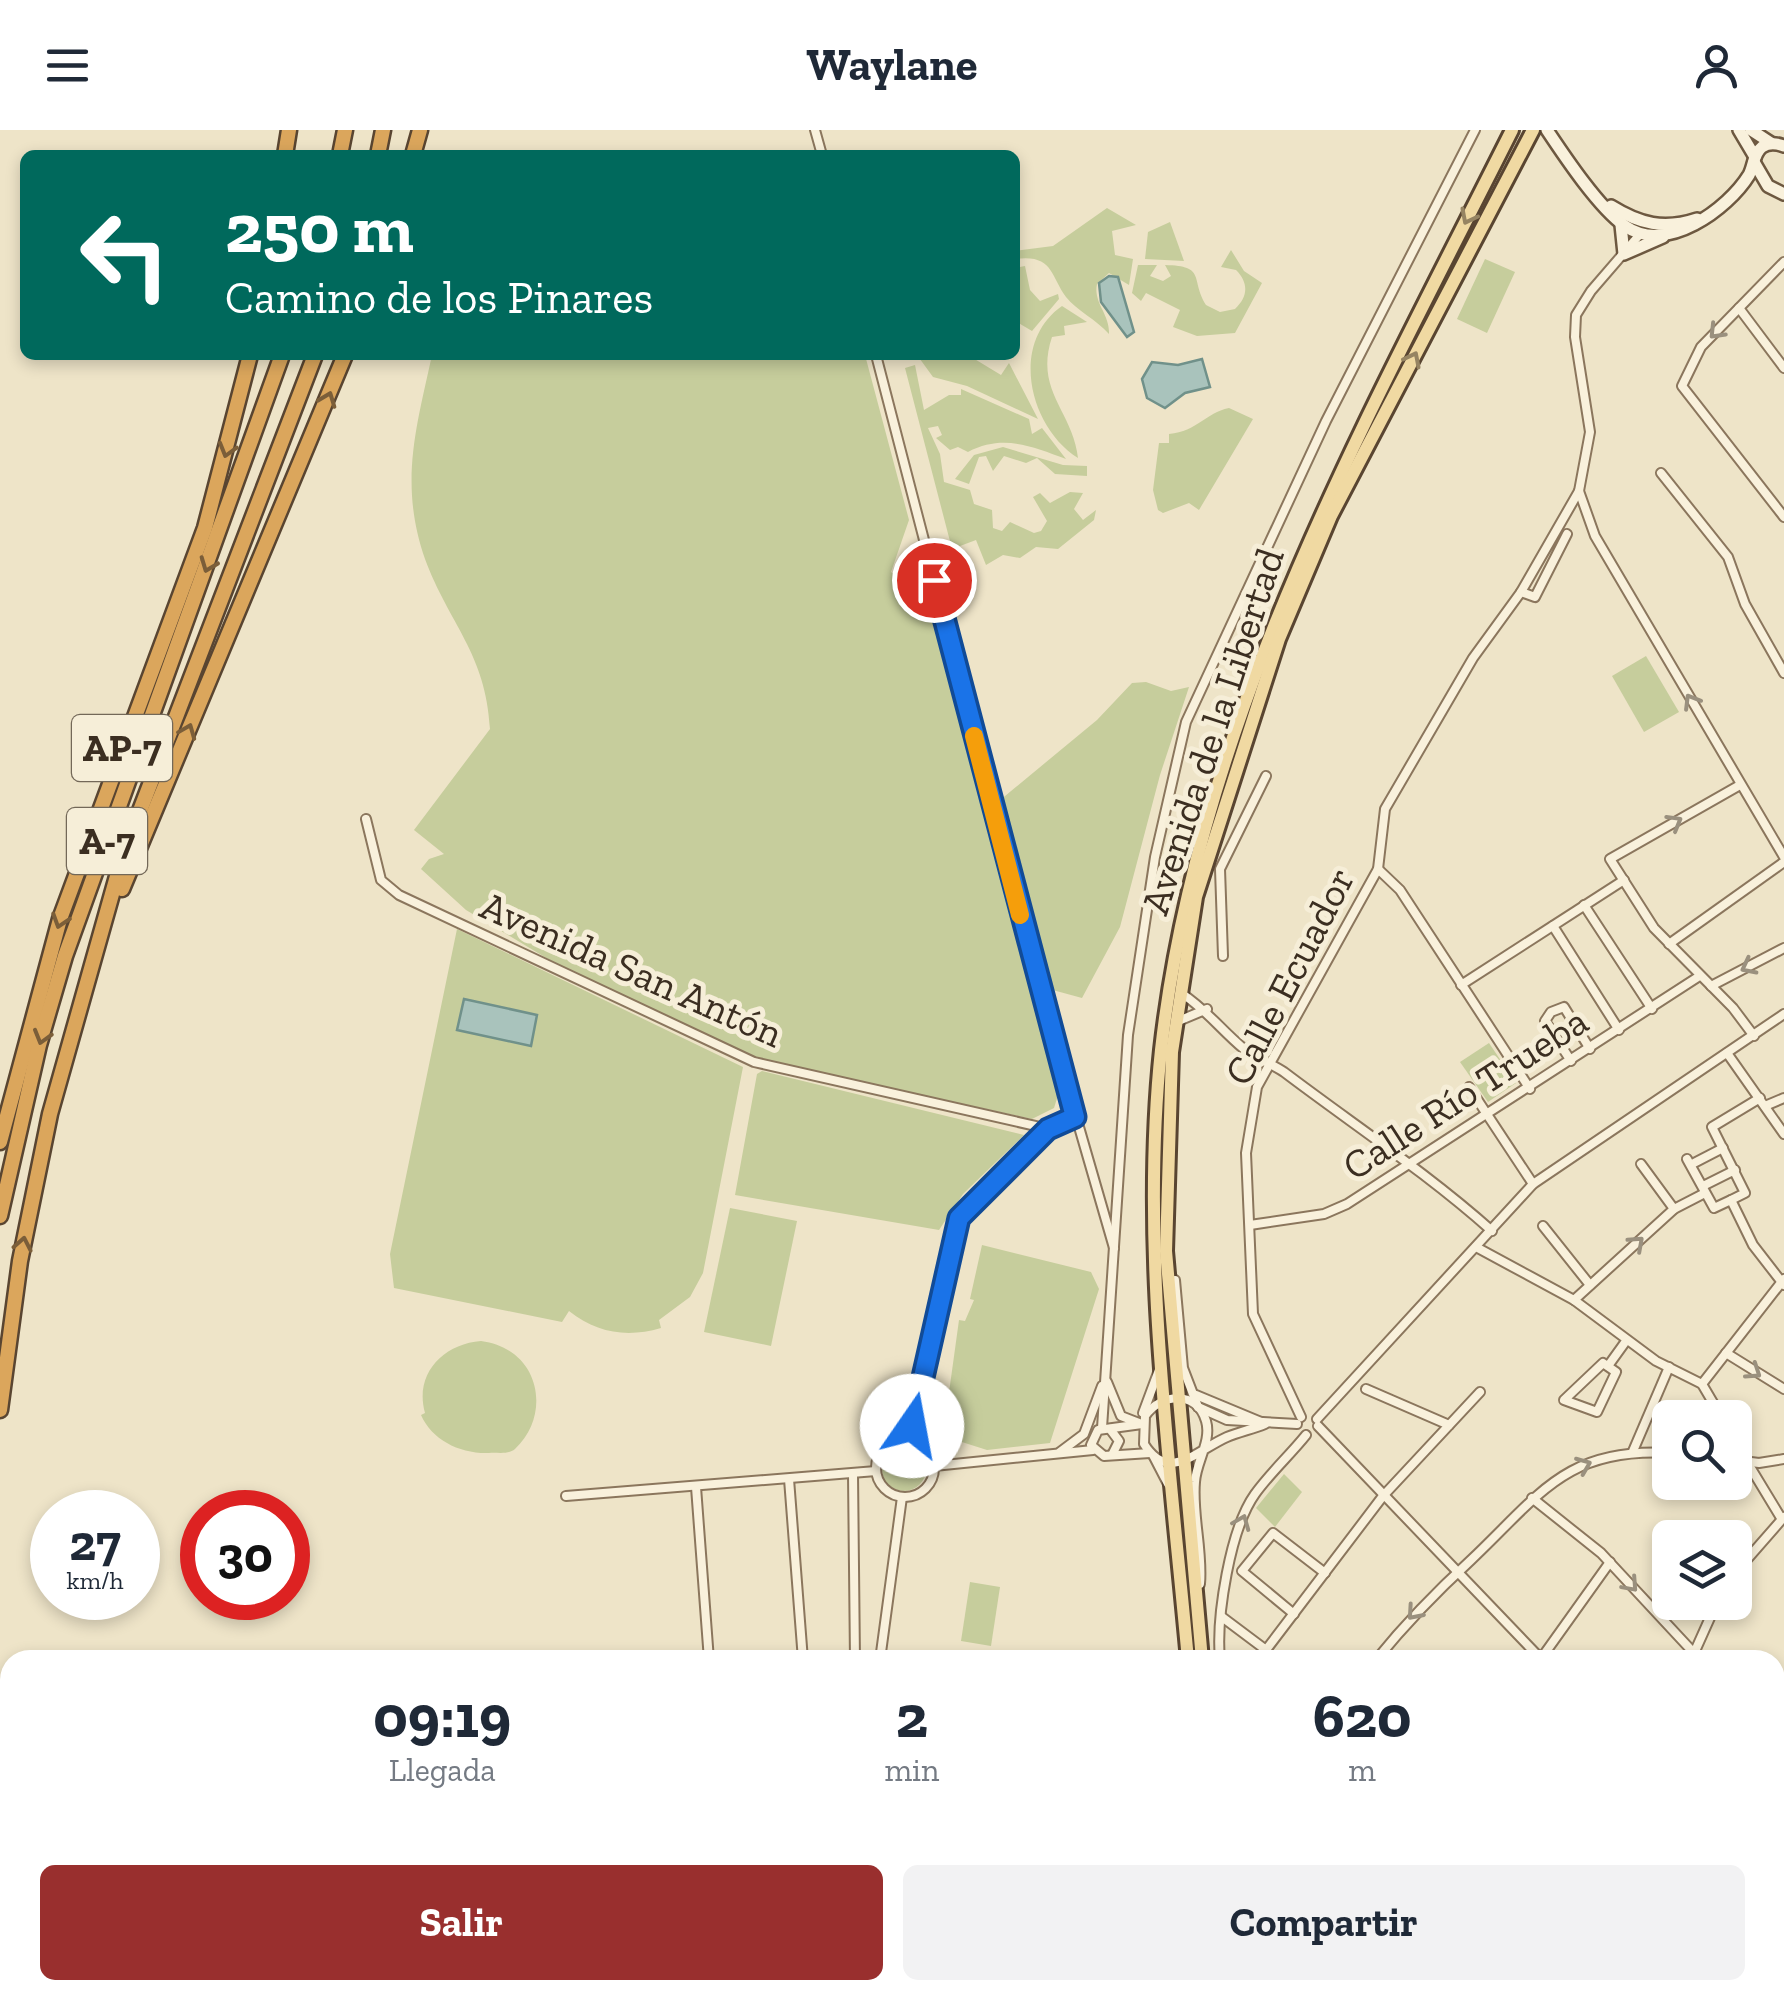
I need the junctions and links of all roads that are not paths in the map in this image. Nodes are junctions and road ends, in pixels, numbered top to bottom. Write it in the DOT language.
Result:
graph roads {
  1 [pos="1476,130"];
  2 [pos="1512,130"];
  3 [pos="1547,130"];
  4 [pos="1739,130"];
  5 [pos="1751,130"];
  6 [pos="1529,136"];
  7 [pos="1778,145"];
  8 [pos="1754,160"];
  9 [pos="1768,186"];
  10 [pos="1740,187"];
  11 [pos="1784,194"];
  12 [pos="1710,212"];
  13 [pos="1622,218"];
  14 [pos="1688,222"];
  15 [pos="1641,234"];
  16 [pos="1669,234"];
  17 [pos="1624,254"];
  18 [pos="1784,262"];
  19 [pos="1739,308"];
  20 [pos="249,360"];
  21 [pos="280,360"];
  22 [pos="313,360"];
  23 [pos="343,360"];
  24 [pos="877,360"];
  25 [pos="1784,368"];
  26 [pos="1661,473"];
  27 [pos="1579,491"];
  28 [pos="1784,517"];
  29 [pos="1567,534"];
  30 [pos="1521,592"];
  31 [pos="1784,674"];
  32 [pos="1266,776"];
  33 [pos="1740,785"];
  34 [pos="366,818"];
  35 [pos="1784,860"];
  36 [pos="1378,868"];
  37 [pos="1624,880"];
  38 [pos="1584,906"];
  39 [pos="108,917"];
  40 [pos="1553,926"];
  41 [pos="1669,944"];
  42 [pos="1784,948"];
  43 [pos="1223,956"];
  44 [pos="1698,977"];
  45 [pos="1461,984"];
  46 [pos="1712,986"];
  47 [pos="1181,993"];
  48 [pos="1207,1009"];
  49 [pos="1652,1009"];
  50 [pos="1784,1014"];
  51 [pos="1176,1022"];
  52 [pos="1620,1030"];
  53 [pos="1754,1036"];
  54 [pos="1590,1049"];
  55 [pos="1727,1053"];
  56 [pos="1572,1061"];
  57 [pos="1271,1062"];
  58 [pos="1469,1087"];
  59 [pos="1530,1089"];
  60 [pos="1784,1098"];
  61 [pos="1762,1102"];
  62 [pos="1488,1116"];
  63 [pos="1075,1117"];
  64 [pos="1048,1129"];
  65 [pos="1784,1134"];
  66 [pos="0,1142"];
  67 [pos="1723,1148"];
  68 [pos="1411,1164"];
  69 [pos="1640,1164"];
  70 [pos="1734,1170"];
  71 [pos="1533,1184"];
  72 [pos="1704,1189"];
  73 [pos="1730,1200"];
  74 [pos="1674,1210"];
  75 [pos="0,1216"];
  76 [pos="1250,1225"];
  77 [pos="1543,1226"];
  78 [pos="1492,1232"];
  79 [pos="1476,1247"];
  80 [pos="1166,1251"];
  81 [pos="1116,1252"];
  82 [pos="1783,1282"];
  83 [pos="1590,1285"];
  84 [pos="1574,1300"];
  85 [pos="1160,1326"];
  86 [pos="1626,1340"];
  87 [pos="1726,1353"];
  88 [pos="1608,1366"];
  89 [pos="1669,1367"];
  90 [pos="1105,1378"];
  91 [pos="1702,1384"];
  92 [pos="1366,1389"];
  93 [pos="1784,1389"];
  94 [pos="1480,1392"];
  95 [pos="1196,1394"];
  96 [pos="1172,1398"];
  97 [pos="1711,1400"];
  98 [pos="1198,1407"];
  99 [pos="0,1410"];
  100 [pos="1299,1420"];
  101 [pos="1317,1423"];
  102 [pos="1142,1424"];
  103 [pos="1265,1424"];
  104 [pos="1449,1425"];
  105 [pos="1106,1429"];
  106 [pos="1306,1435"];
  107 [pos="908,1440"];
  108 [pos="1093,1450"];
  109 [pos="1633,1451"];
  110 [pos="1652,1452"];
  111 [pos="1114,1453"];
  112 [pos="1201,1453"];
  113 [pos="1056,1455"];
  114 [pos="1152,1455"];
  115 [pos="1784,1459"];
  116 [pos="1752,1461"];
  117 [pos="1184,1462"];
  118 [pos="1169,1464"];
  119 [pos="934,1466"];
  120 [pos="1752,1470"];
  121 [pos="876,1471"];
  122 [pos="853,1474"];
  123 [pos="789,1479"];
  124 [pos="696,1487"];
  125 [pos="1174,1494"];
  126 [pos="566,1496"];
  127 [pos="1383,1496"];
  128 [pos="902,1497"];
  129 [pos="1532,1498"];
  130 [pos="1783,1517"];
  131 [pos="1752,1554"];
  132 [pos="1610,1562"];
  133 [pos="1456,1571"];
  134 [pos="1324,1573"];
  135 [pos="1197,1613"];
  136 [pos="1294,1614"];
  137 [pos="1222,1616"];
  138 [pos="1709,1620"];
  139 [pos="708,1650"];
  140 [pos="803,1650"];
  141 [pos="856,1650"];
  142 [pos="881,1650"];
  143 [pos="1187,1650"];
  144 [pos="1201,1650"];
  145 [pos="1220,1650"];
  146 [pos="1384,1650"];
  147 [pos="1531,1650"];
  148 [pos="1548,1650"];
  149 [pos="1687,1650"];
  150 [pos="1695,1650"];
  1 -- 81 [label="street"];
  2 -- 85 [label="main road, Avenida de la Libertad, one-way"];
  3 -- 13 [label="main road"];
  4 -- 8 [label="main road"];
  5 -- 7 [label="main road"];
  47 -- 6 [label="main road, Avenida de la Libertad, one-way"];
  7 -- 8 [label="main road"];
  8 -- 9 [label="main road"];
  8 -- 10 [label="main road"];
  9 -- 10 [label="main road"];
  9 -- 11 [label="main road"];
  10 -- 12 [label="main road"];
  12 -- 14 [label="main road"];
  12 -- 16 [label="main road"];
  13 -- 14 [label="main road"];
  13 -- 15 [label="main road"];
  13 -- 17 [label="main road"];
  14 -- 15 [label="main road"];
  15 -- 16 [label="main road"];
  15 -- 17 [label="street"];
  16 -- 17 [label="main road"];
  17 -- 27 [label="street"];
  18 -- 19 [label="street"];
  19 -- 25 [label="street"];
  19 -- 28 [label="street, one-way"];
  20 -- 66 [label="highway, AP-7, one-way"];
  21 -- 75 [label="highway, A-7, one-way"];
  22 -- 39 [label="highway, A-7"];
  39 -- 23 [label="highway, AP-7, one-way"];
  24 -- 63 [label="street"];
  26 -- 31 [label="street"];
  27 -- 30 [label="street"];
  33 -- 27 [label="street, one-way"];
  29 -- 30 [label="street"];
  30 -- 36 [label="street, Calle Ecuador"];
  32 -- 43 [label="street"];
  33 -- 35 [label="street"];
  37 -- 33 [label="street, one-way"];
  34 -- 64 [label="street, Avenida San Antón"];
  35 -- 41 [label="street"];
  36 -- 45 [label="street"];
  36 -- 57 [label="street, Calle Ecuador"];
  37 -- 38 [label="street"];
  37 -- 41 [label="street"];
  38 -- 40 [label="street"];
  38 -- 49 [label="street"];
  99 -- 39 [label="highway, A-7, one-way"];
  40 -- 45 [label="street"];
  40 -- 52 [label="street"];
  41 -- 44 [label="street"];
  42 -- 46 [label="street, one-way"];
  44 -- 46 [label="street"];
  44 -- 49 [label="street, Calle Río Trueba"];
  45 -- 59 [label="street"];
  46 -- 53 [label="street"];
  47 -- 48 [label="street"];
  47 -- 51 [label="main road, Avenida de la Libertad"];
  48 -- 51 [label="street"];
  48 -- 57 [label="street"];
  49 -- 52 [label="street, Calle Río Trueba"];
  50 -- 53 [label="street"];
  51 -- 80 [label="main road, Avenida de la Libertad"];
  52 -- 54 [label="street, Calle Río Trueba"];
  53 -- 55 [label="street"];
  54 -- 56 [label="street, Calle Río Trueba"];
  54 -- 56 [label="street"];
  55 -- 61 [label="street"];
  55 -- 71 [label="street"];
  56 -- 59 [label="street, Calle Río Trueba"];
  57 -- 68 [label="street"];
  57 -- 76 [label="street, Calle Ecuador"];
  58 -- 62 [label="street"];
  59 -- 62 [label="street, Calle Río Trueba"];
  60 -- 61 [label="street"];
  61 -- 65 [label="street"];
  61 -- 67 [label="street"];
  62 -- 68 [label="street, Calle Río Trueba"];
  62 -- 71 [label="street"];
  63 -- 64 [label="street"];
  63 -- 81 [label="street"];
  64 -- 107 [label="street"];
  67 -- 70 [label="street"];
  67 -- 72 [label="street"];
  68 -- 76 [label="street, Calle Río Trueba"];
  68 -- 78 [label="street"];
  69 -- 74 [label="street"];
  70 -- 72 [label="street"];
  70 -- 73 [label="street"];
  71 -- 78 [label="street"];
  72 -- 73 [label="street"];
  72 -- 74 [label="street"];
  73 -- 82 [label="street"];
  83 -- 74 [label="street, one-way"];
  76 -- 100 [label="street, Calle Ecuador"];
  77 -- 83 [label="street"];
  78 -- 79 [label="street"];
  79 -- 84 [label="street"];
  79 -- 101 [label="street"];
  80 -- 95 [label="street"];
  80 -- 96 [label="main road, Avenida de la Libertad"];
  81 -- 90 [label="street"];
  82 -- 87 [label="street"];
  83 -- 84 [label="street"];
  84 -- 86 [label="street"];
  85 -- 96 [label="main road, Avenida de la Libertad"];
  85 -- 102 [label="street"];
  86 -- 88 [label="street"];
  86 -- 89 [label="street"];
  87 -- 91 [label="street"];
  87 -- 93 [label="street, one-way"];
  88 -- 88 [label="street"];
  89 -- 91 [label="street"];
  89 -- 109 [label="street"];
  90 -- 102 [label="street"];
  90 -- 105 [label="street"];
  90 -- 113 [label="street"];
  91 -- 97 [label="street"];
  92 -- 104 [label="street"];
  94 -- 104 [label="street"];
  95 -- 98 [label="street"];
  95 -- 103 [label="street"];
  96 -- 98 [label="street"];
  96 -- 102 [label="street"];
  96 -- 117 [label="main road"];
  96 -- 118 [label="main road, Avenida de la Libertad"];
  98 -- 103 [label="street"];
  98 -- 112 [label="street"];
  100 -- 101 [label="street"];
  100 -- 103 [label="street"];
  100 -- 106 [label="street, Calle Ecuador"];
  101 -- 106 [label="street"];
  101 -- 127 [label="street"];
  102 -- 105 [label="street"];
  102 -- 114 [label="street"];
  103 -- 112 [label="street"];
  104 -- 127 [label="street"];
  105 -- 108 [label="street"];
  105 -- 111 [label="street"];
  137 -- 106 [label="street, one-way"];
  107 -- 119 [label="street"];
  107 -- 121 [label="street"];
  108 -- 111 [label="street"];
  108 -- 113 [label="street"];
  109 -- 110 [label="street"];
  129 -- 109 [label="street, one-way"];
  111 -- 114 [label="street"];
  112 -- 117 [label="street"];
  112 -- 135 [label="street"];
  113 -- 119 [label="street"];
  114 -- 118 [label="street"];
  114 -- 125 [label="street"];
  115 -- 116 [label="street"];
  117 -- 118 [label="street"];
  117 -- 135 [label="main road"];
  118 -- 125 [label="main road, Avenida de la Libertad"];
  119 -- 128 [label="street"];
  120 -- 130 [label="street"];
  121 -- 122 [label="street"];
  121 -- 128 [label="street"];
  122 -- 123 [label="street"];
  122 -- 141 [label="street"];
  123 -- 124 [label="street"];
  123 -- 140 [label="street"];
  124 -- 126 [label="street"];
  124 -- 139 [label="street"];
  125 -- 143 [label="main road, Avenida de la Libertad"];
  127 -- 133 [label="street"];
  127 -- 134 [label="street"];
  128 -- 142 [label="street"];
  129 -- 132 [label="street"];
  129 -- 133 [label="street"];
  130 -- 131 [label="street"];
  132 -- 148 [label="street"];
  132 -- 149 [label="street, one-way"];
  133 -- 146 [label="street, one-way"];
  133 -- 147 [label="street"];
  134 -- 136 [label="street"];
  134 -- 136 [label="street"];
  135 -- 144 [label="main road"];
  136 -- 137 [label="street"];
  137 -- 145 [label="street"];
  138 -- 150 [label="street"];
}
